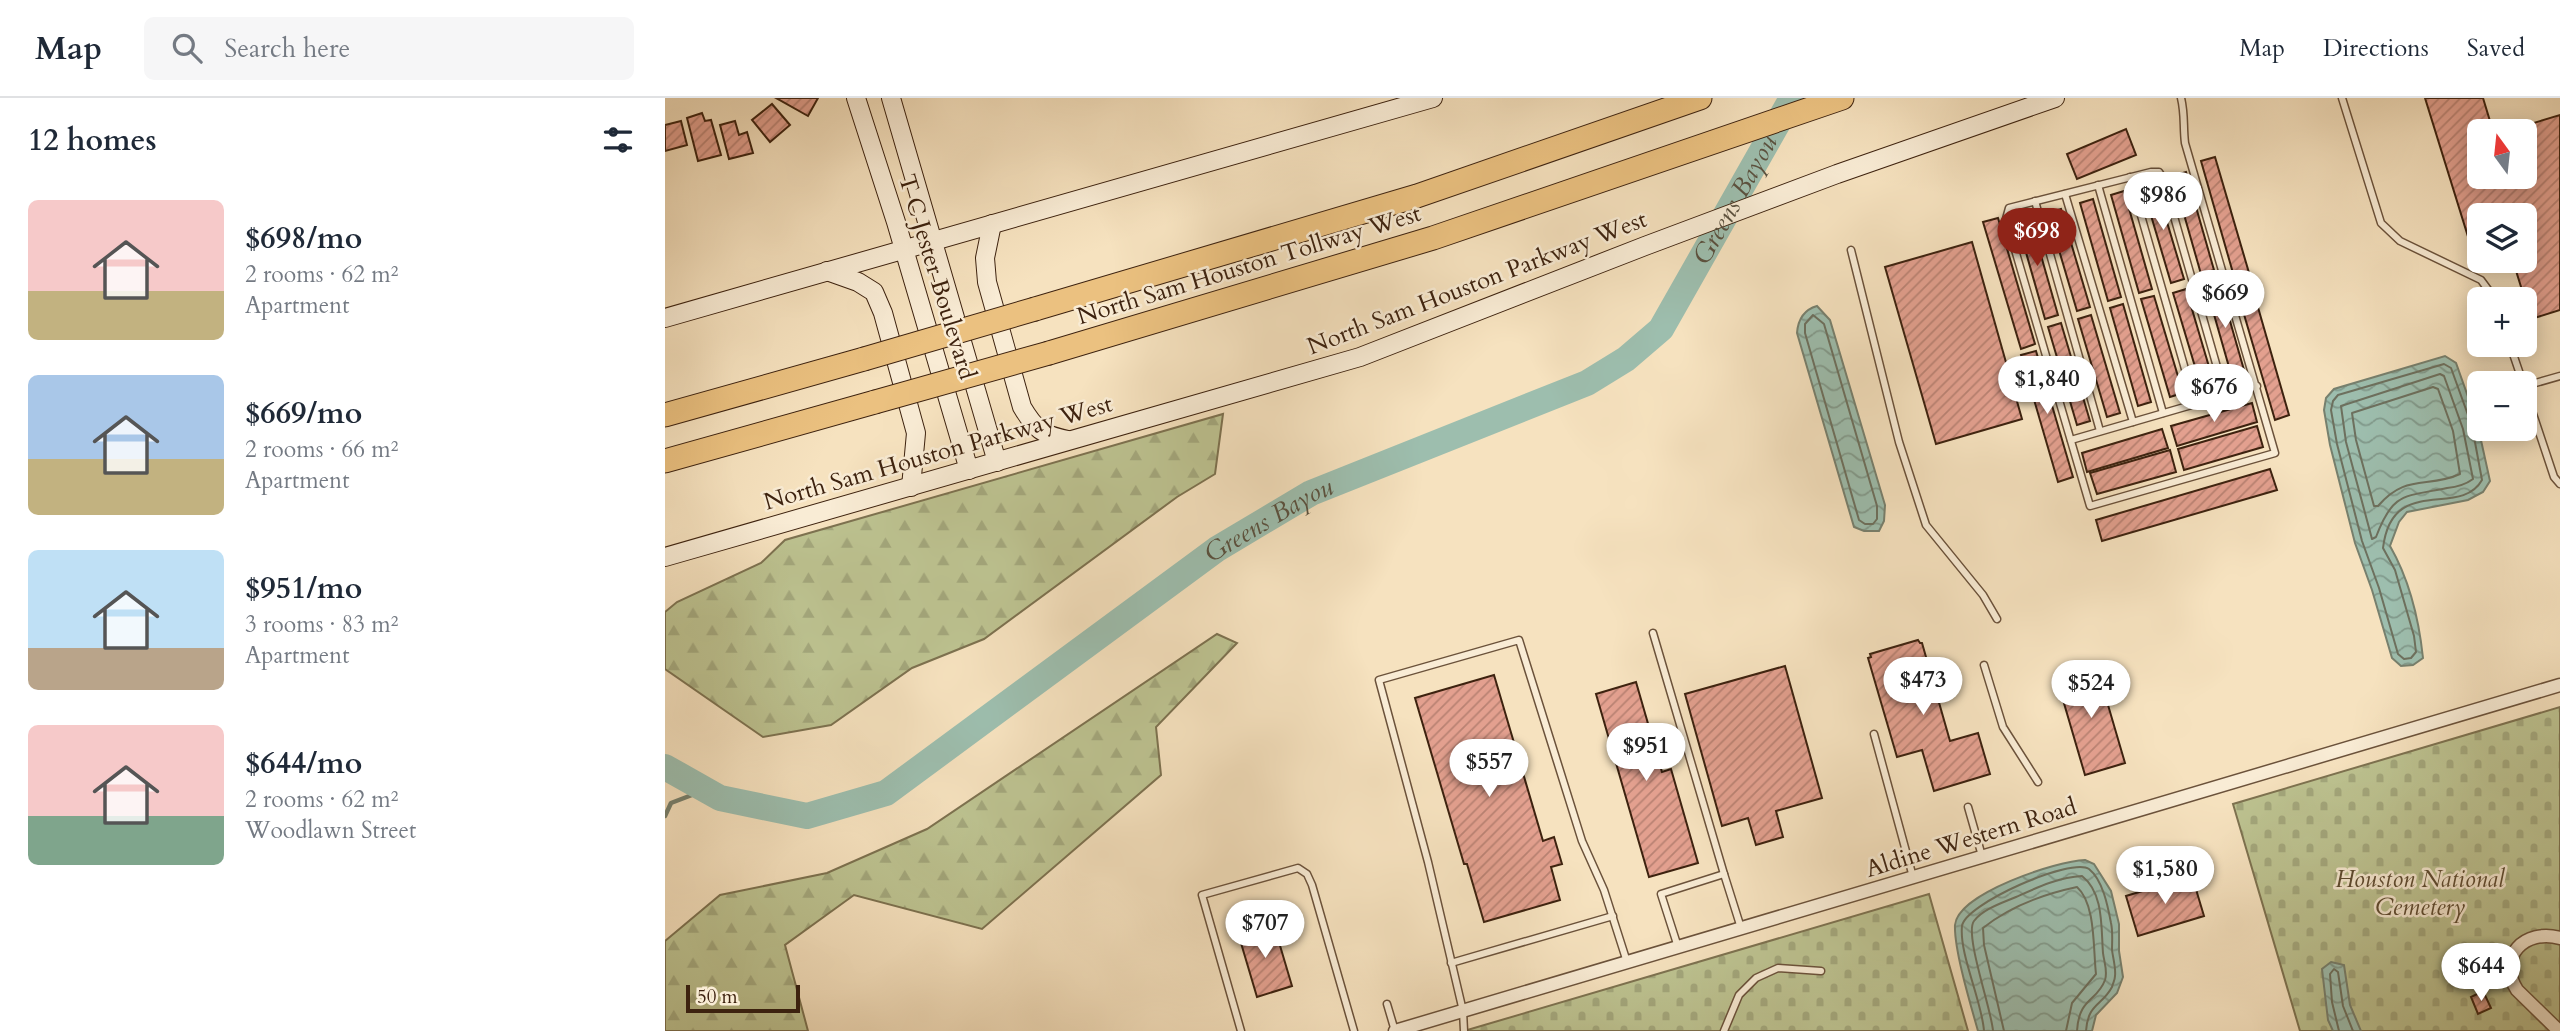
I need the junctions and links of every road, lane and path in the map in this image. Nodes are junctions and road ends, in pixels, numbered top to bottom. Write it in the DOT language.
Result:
graph roads {
  1 [pos="856,98"];
  2 [pos="891,98"];
  3 [pos="1433,98"];
  4 [pos="1842,98"];
  5 [pos="2055,98"];
  6 [pos="2181,98"];
  7 [pos="2341,98"];
  8 [pos="1691,101"];
  9 [pos="2130,177"];
  10 [pos="2098,185"];
  11 [pos="2065,194"];
  12 [pos="2035,201"];
  13 [pos="992,224"];
  14 [pos="933,241"];
  15 [pos="904,249"];
  16 [pos="1851,250"];
  17 [pos="827,271"];
  18 [pos="2486,287"];
  19 [pos="665,318"];
  20 [pos="2560,376"];
  21 [pos="2537,382"];
  22 [pos="2257,386"];
  23 [pos="2225,395"];
  24 [pos="2195,404"];
  25 [pos="2163,413"];
  26 [pos="665,415"];
  27 [pos="2133,422"];
  28 [pos="2537,425"];
  29 [pos="2100,431"];
  30 [pos="2071,440"];
  31 [pos="1072,441"];
  32 [pos="665,461"];
  33 [pos="997,462"];
  34 [pos="969,470"];
  35 [pos="2560,484"];
  36 [pos="911,487"];
  37 [pos="665,556"];
  38 [pos="1997,619"];
  39 [pos="1653,632"];
  40 [pos="1984,665"];
  41 [pos="2560,685"];
  42 [pos="1874,734"];
  43 [pos="2038,782"];
  44 [pos="1968,807"];
  45 [pos="1982,857"];
  46 [pos="1724,874"];
  47 [pos="1913,877"];
  48 [pos="1613,916"];
  49 [pos="1741,928"];
  50 [pos="2560,938"];
  51 [pos="1678,947"];
  52 [pos="1627,962"];
  53 [pos="1451,963"];
  54 [pos="1821,971"];
  55 [pos="1387,1004"];
  56 [pos="1463,1011"];
  57 [pos="1241,1031"];
  58 [pos="1354,1031"];
  59 [pos="1395,1031"];
  60 [pos="1464,1031"];
  61 [pos="1724,1031"];
  62 [pos="2559,1031"];
  1 -- 15 [label="main road, T C Jester Boulevard"];
  2 -- 14 [label="main road, T C Jester Boulevard"];
  3 -- 13 [label="main road"];
  4 -- 32 [label="highway, North Sam Houston Tollway West, bridge"];
  5 -- 31 [label="main road, North Sam Houston Parkway West"];
  6 -- 22 [label="lane"];
  7 -- 18 [label="lane"];
  8 -- 26 [label="highway, North Sam Houston Tollway West, bridge"];
  9 -- 10 [label="lane"];
  9 -- 23 [label="lane"];
  9 -- 24 [label="lane"];
  10 -- 11 [label="lane"];
  10 -- 25 [label="lane"];
  11 -- 12 [label="lane"];
  11 -- 27 [label="lane"];
  12 -- 29 [label="lane"];
  12 -- 30 [label="lane"];
  13 -- 14 [label="main road"];
  13 -- 31 [label="main road"];
  14 -- 15 [label="main road"];
  14 -- 33 [label="main road, T C Jester Boulevard"];
  15 -- 17 [label="main road"];
  15 -- 34 [label="main road, T C Jester Boulevard"];
  16 -- 38 [label="lane"];
  17 -- 19 [label="main road"];
  17 -- 36 [label="main road"];
  20 -- 21 [label="lane"];
  22 -- 23 [label="lane"];
  22 -- 30 [label="lane"];
  23 -- 24 [label="lane"];
  24 -- 25 [label="lane"];
  25 -- 27 [label="lane"];
  27 -- 29 [label="lane"];
  28 -- 35 [label="lane"];
  29 -- 30 [label="lane"];
  31 -- 33 [label="main road, North Sam Houston Parkway West"];
  33 -- 34 [label="main road, North Sam Houston Parkway West"];
  34 -- 36 [label="main road, North Sam Houston Parkway West"];
  36 -- 37 [label="main road, North Sam Houston Parkway West"];
  39 -- 46 [label="lane"];
  40 -- 43 [label="lane"];
  41 -- 45 [label="street, Aldine Western Road"];
  42 -- 47 [label="lane"];
  44 -- 45 [label="lane"];
  45 -- 47 [label="street, Aldine Western Road"];
  46 -- 49 [label="lane"];
  46 -- 51 [label="lane"];
  47 -- 49 [label="street, Aldine Western Road"];
  48 -- 52 [label="lane"];
  48 -- 53 [label="lane"];
  48 -- 53 [label="lane"];
  49 -- 51 [label="street, Aldine Western Road"];
  50 -- 62 [label="street"];
  51 -- 52 [label="street, Aldine Western Road"];
  52 -- 56 [label="street, Aldine Western Road"];
  53 -- 56 [label="lane"];
  54 -- 61 [label="lane"];
  55 -- 59 [label="lane"];
  56 -- 59 [label="street, Aldine Western Road"];
  56 -- 60 [label="lane"];
  57 -- 58 [label="lane"];
}
